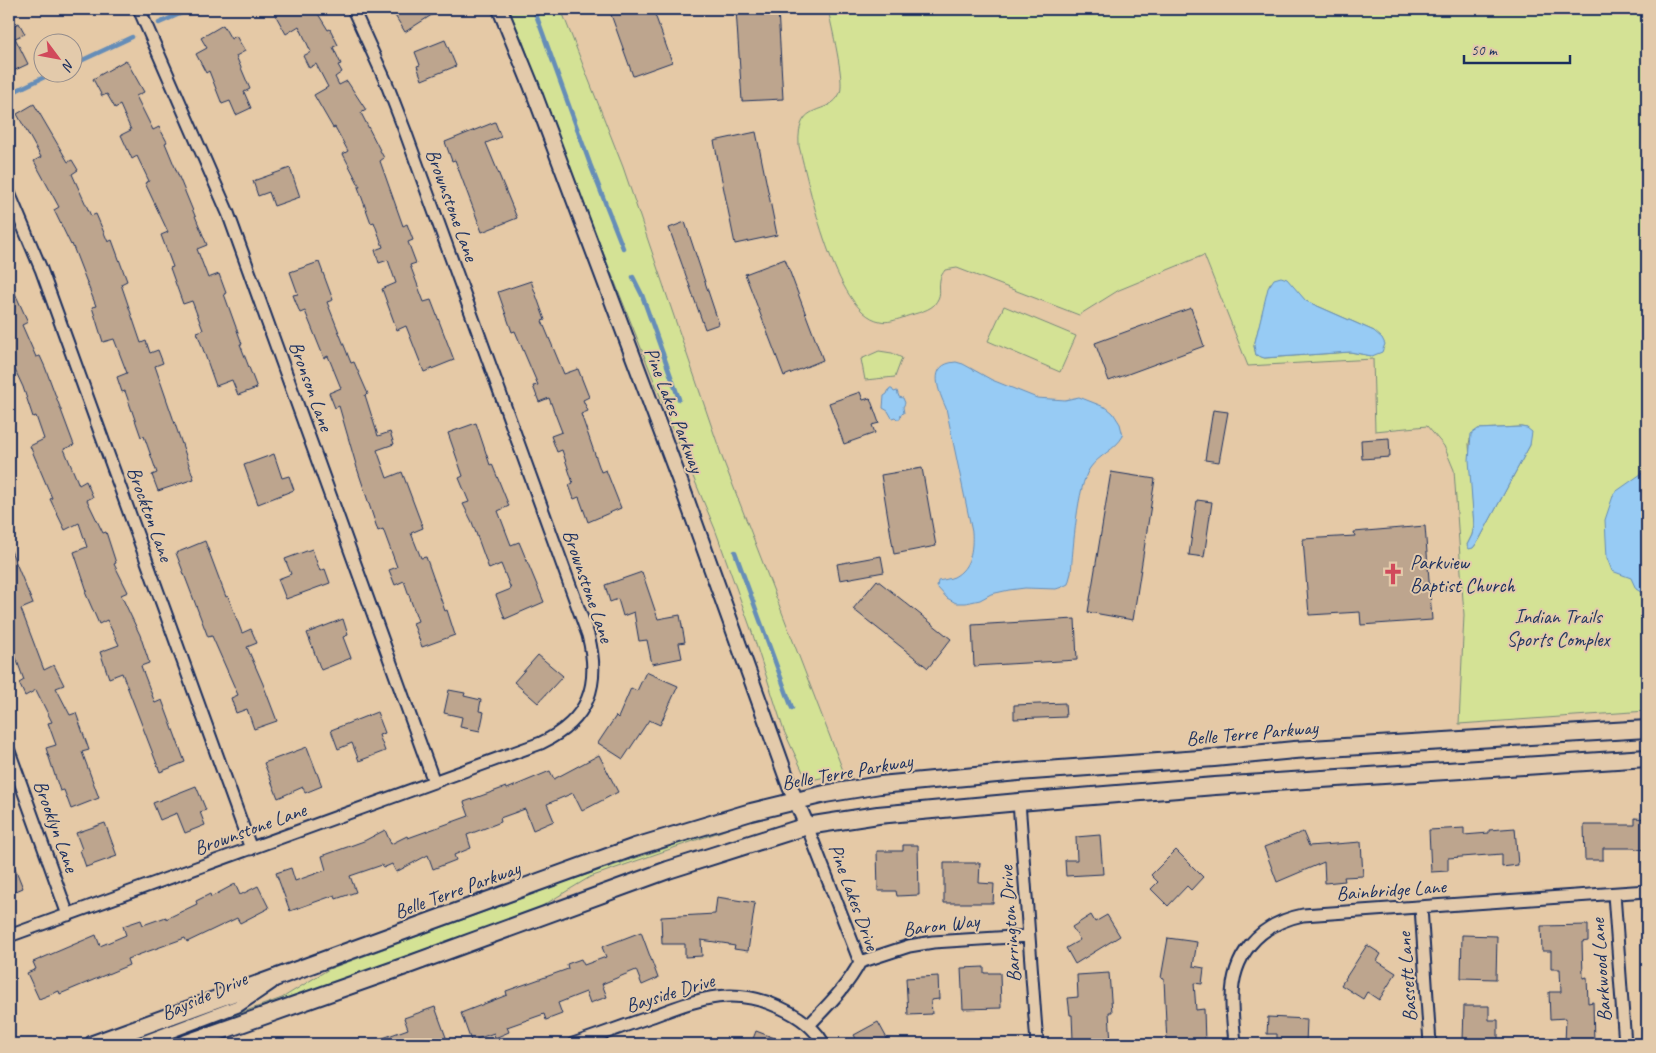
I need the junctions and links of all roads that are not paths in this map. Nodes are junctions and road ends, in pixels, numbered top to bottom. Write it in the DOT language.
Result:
graph roads {
  1 [pos="139,9"];
  2 [pos="353,9"];
  3 [pos="500,9"];
  4 [pos="9,193"];
  5 [pos="1647,729"];
  6 [pos="9,751"];
  7 [pos="1647,758"];
  8 [pos="434,782"];
  9 [pos="796,801"];
  10 [pos="1019,802"];
  11 [pos="807,826"];
  12 [pos="251,848"];
  13 [pos="1647,891"];
  14 [pos="1614,894"];
  15 [pos="1421,907"];
  16 [pos="68,914"];
  17 [pos="9,936"];
  18 [pos="1029,936"];
  19 [pos="860,962"];
  20 [pos="281,976"];
  21 [pos="809,1025"];
  22 [pos="93,1044"];
  23 [pos="138,1044"];
  24 [pos="184,1044"];
  25 [pos="574,1044"];
  26 [pos="824,1044"];
  27 [pos="1037,1044"];
  28 [pos="1235,1044"];
  29 [pos="1430,1044"];
  30 [pos="1625,1044"];
  1 -- 8 [label="street, Bronson Lane"];
  2 -- 8 [label="street, Brownstone Lane"];
  3 -- 9 [label="street, Pine Lakes Parkway"];
  4 -- 12 [label="street, Brockton Lane"];
  5 -- 9 [label="main road, Belle Terre Parkway"];
  6 -- 16 [label="street, Brooklyn Lane"];
  7 -- 10 [label="main road"];
  8 -- 12 [label="street, Brownstone Lane"];
  9 -- 11 [label="street, Pine Lakes Parkway"];
  9 -- 20 [label="main road, Belle Terre Parkway"];
  10 -- 11 [label="main road"];
  10 -- 18 [label="street, Barrington Drive"];
  11 -- 19 [label="street, Pine Lakes Drive"];
  11 -- 24 [label="main road"];
  12 -- 16 [label="street, Brownstone Lane"];
  13 -- 14 [label="street, Bainbridge Lane"];
  14 -- 15 [label="street, Bainbridge Lane"];
  14 -- 30 [label="street, Barkwood Lane"];
  15 -- 28 [label="street, Bainbridge Lane"];
  15 -- 29 [label="street, Bassett Lane"];
  16 -- 17 [label="street, Brownstone Lane"];
  18 -- 19 [label="street, Baron Way"];
  18 -- 27 [label="street, Barrington Drive"];
  19 -- 21 [label="street, Pine Lakes Drive"];
  20 -- 22 [label="main road, Belle Terre Parkway"];
  20 -- 23 [label="street, Bayside Drive"];
  21 -- 25 [label="street, Bayside Drive"];
  21 -- 26 [label="street, Bayside Drive"];
}
